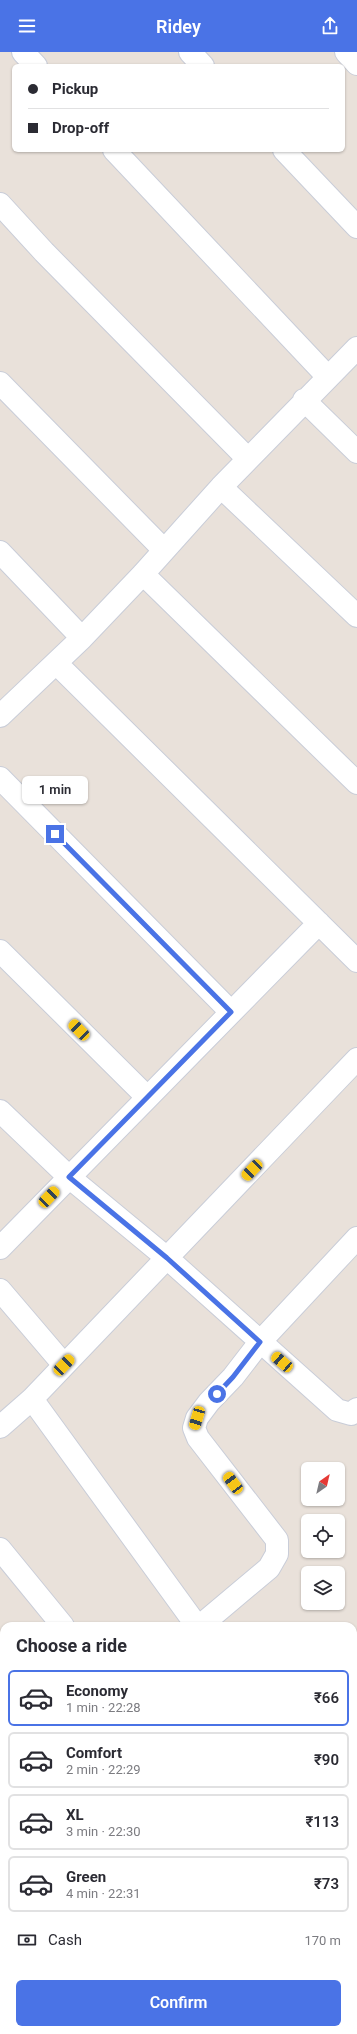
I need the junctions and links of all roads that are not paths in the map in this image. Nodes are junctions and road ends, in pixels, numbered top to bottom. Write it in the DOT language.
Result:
graph roads {
  1 [pos="23,52"];
  2 [pos="190,52"];
  3 [pos="346,52"];
  4 [pos="34,64"];
  5 [pos="201,64"];
  6 [pos="357,64"];
  7 [pos="116,152"];
  8 [pos="286,152"];
  9 [pos="0,204"];
  10 [pos="357,227"];
  11 [pos="357,348"];
  12 [pos="328,377"];
  13 [pos="0,383"];
  14 [pos="304,400"];
  15 [pos="357,452"];
  16 [pos="248,459"];
  17 [pos="221,487"];
  18 [pos="164,550"];
  19 [pos="0,552"];
  20 [pos="143,574"];
  21 [pos="357,616"];
  22 [pos="82,638"];
  23 [pos="56,663"];
  24 [pos="0,716"];
  25 [pos="0,778"];
  26 [pos="357,783"];
  27 [pos="319,923"];
  28 [pos="0,951"];
  29 [pos="357,961"];
  30 [pos="231,1012"];
  31 [pos="357,1059"];
  32 [pos="148,1097"];
  33 [pos="0,1111"];
  34 [pos="69,1177"];
  35 [pos="357,1238"];
  36 [pos="0,1248"];
  37 [pos="167,1258"];
  38 [pos="0,1290"];
  39 [pos="260,1342"];
  40 [pos="64,1365"];
  41 [pos="32,1399"];
  42 [pos="357,1409"];
  43 [pos="0,1427"];
  44 [pos="0,1549"];
  45 [pos="61,1622"];
  46 [pos="194,1622"];
  47 [pos="205,1622"];
  1 -- 4 [label="street"];
  2 -- 5 [label="street"];
  3 -- 6 [label="street"];
  7 -- 12 [label="street"];
  8 -- 10 [label="street"];
  9 -- 16 [label="street"];
  11 -- 12 [label="street"];
  12 -- 14 [label="street"];
  13 -- 18 [label="street"];
  14 -- 15 [label="street"];
  14 -- 16 [label="street"];
  16 -- 17 [label="street"];
  17 -- 18 [label="street"];
  17 -- 21 [label="street"];
  18 -- 20 [label="street"];
  19 -- 22 [label="street"];
  20 -- 22 [label="street"];
  20 -- 26 [label="street"];
  22 -- 23 [label="street"];
  23 -- 24 [label="street"];
  23 -- 27 [label="street"];
  25 -- 30 [label="street"];
  27 -- 29 [label="street"];
  27 -- 30 [label="street"];
  28 -- 32 [label="street"];
  30 -- 32 [label="street"];
  31 -- 37 [label="street"];
  32 -- 34 [label="street"];
  33 -- 34 [label="street"];
  34 -- 36 [label="street"];
  34 -- 37 [label="street"];
  35 -- 39 [label="street"];
  37 -- 39 [label="street"];
  37 -- 40 [label="street"];
  38 -- 40 [label="street"];
  39 -- 42 [label="street"];
  39 -- 47 [label="street"];
  40 -- 41 [label="street"];
  41 -- 43 [label="street"];
  41 -- 46 [label="street"];
  44 -- 45 [label="street"];
}
